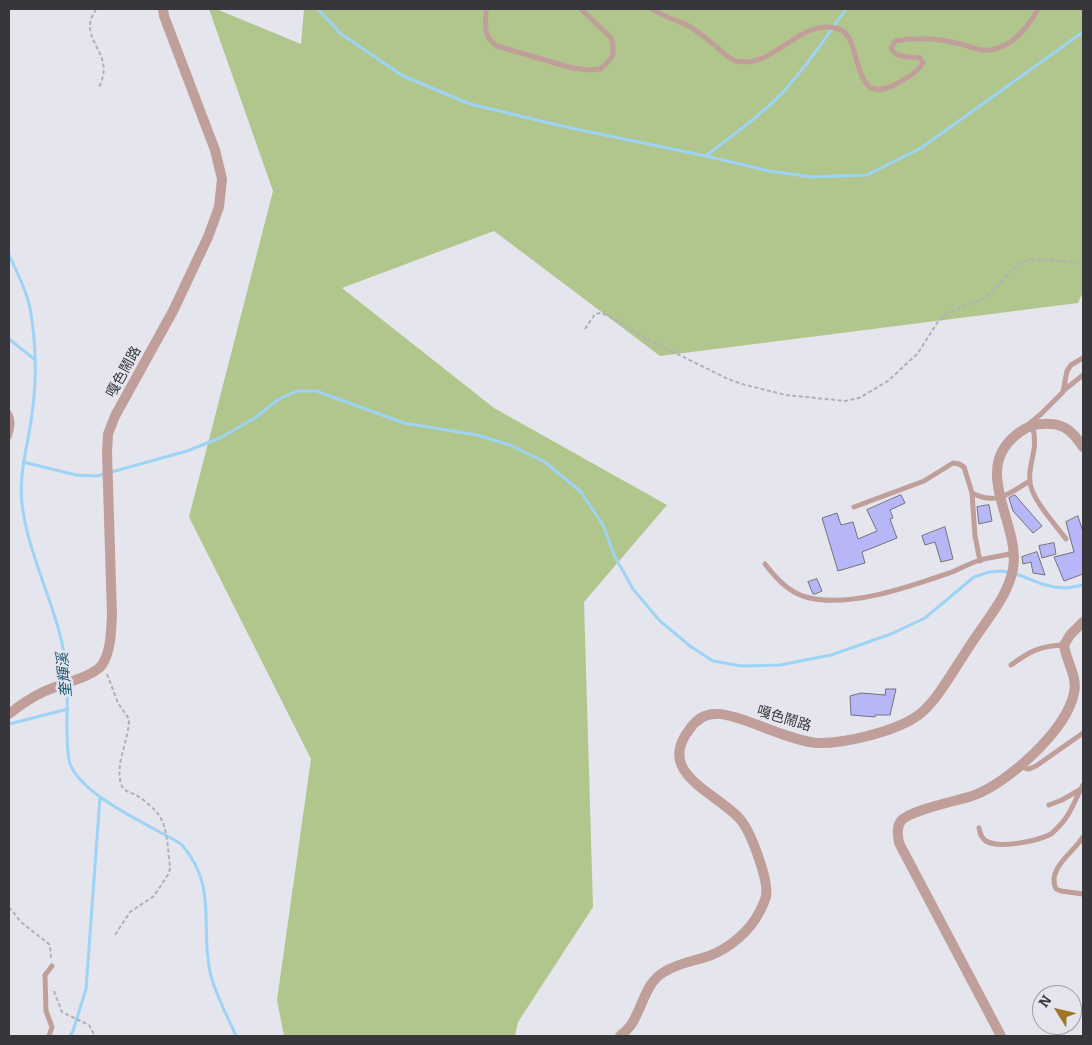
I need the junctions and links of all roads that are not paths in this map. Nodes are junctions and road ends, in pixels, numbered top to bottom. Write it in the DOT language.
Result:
graph roads {
  1 [pos="162,9"];
  2 [pos="486,9"];
  3 [pos="582,9"];
  4 [pos="652,9"];
  5 [pos="1038,9"];
  6 [pos="1083,358"];
  7 [pos="1083,375"];
  8 [pos="1063,392"];
  9 [pos="9,413"];
  10 [pos="1029,426"];
  11 [pos="9,437"];
  12 [pos="1083,447"];
  13 [pos="1030,481"];
  14 [pos="972,493"];
  15 [pos="1001,498"];
  16 [pos="854,506"];
  17 [pos="1066,539"];
  18 [pos="1015,553"];
  19 [pos="980,560"];
  20 [pos="765,564"];
  21 [pos="1083,622"];
  22 [pos="1064,645"];
  23 [pos="1011,665"];
  24 [pos="9,714"];
  25 [pos="1083,733"];
  26 [pos="1020,767"];
  27 [pos="1082,787"];
  28 [pos="1049,805"];
  29 [pos="979,828"];
  30 [pos="1083,836"];
  31 [pos="1083,894"];
  32 [pos="52,966"];
  33 [pos="49,1036"];
  34 [pos="620,1036"];
  35 [pos="1001,1036"];
  1 -- 24 [label="street, 嘎色鬧路"];
  2 -- 3 [label="lane"];
  4 -- 5 [label="lane"];
  6 -- 8 [label="lane"];
  7 -- 8 [label="lane"];
  8 -- 10 [label="lane"];
  9 -- 11 [label="lane"];
  10 -- 12 [label="street"];
  10 -- 13 [label="lane"];
  10 -- 15 [label="street, 嘎色鬧路"];
  13 -- 15 [label="lane"];
  13 -- 17 [label="lane"];
  14 -- 15 [label="lane"];
  14 -- 16 [label="lane"];
  14 -- 19 [label="lane"];
  15 -- 18 [label="street, 嘎色鬧路"];
  18 -- 19 [label="lane"];
  18 -- 34 [label="street, 嘎色鬧路"];
  19 -- 20 [label="lane"];
  21 -- 22 [label="street"];
  22 -- 23 [label="lane"];
  22 -- 26 [label="street"];
  25 -- 26 [label="lane"];
  26 -- 35 [label="street"];
  27 -- 28 [label="lane"];
  27 -- 29 [label="lane"];
  30 -- 31 [label="lane"];
  32 -- 33 [label="lane"];
}
